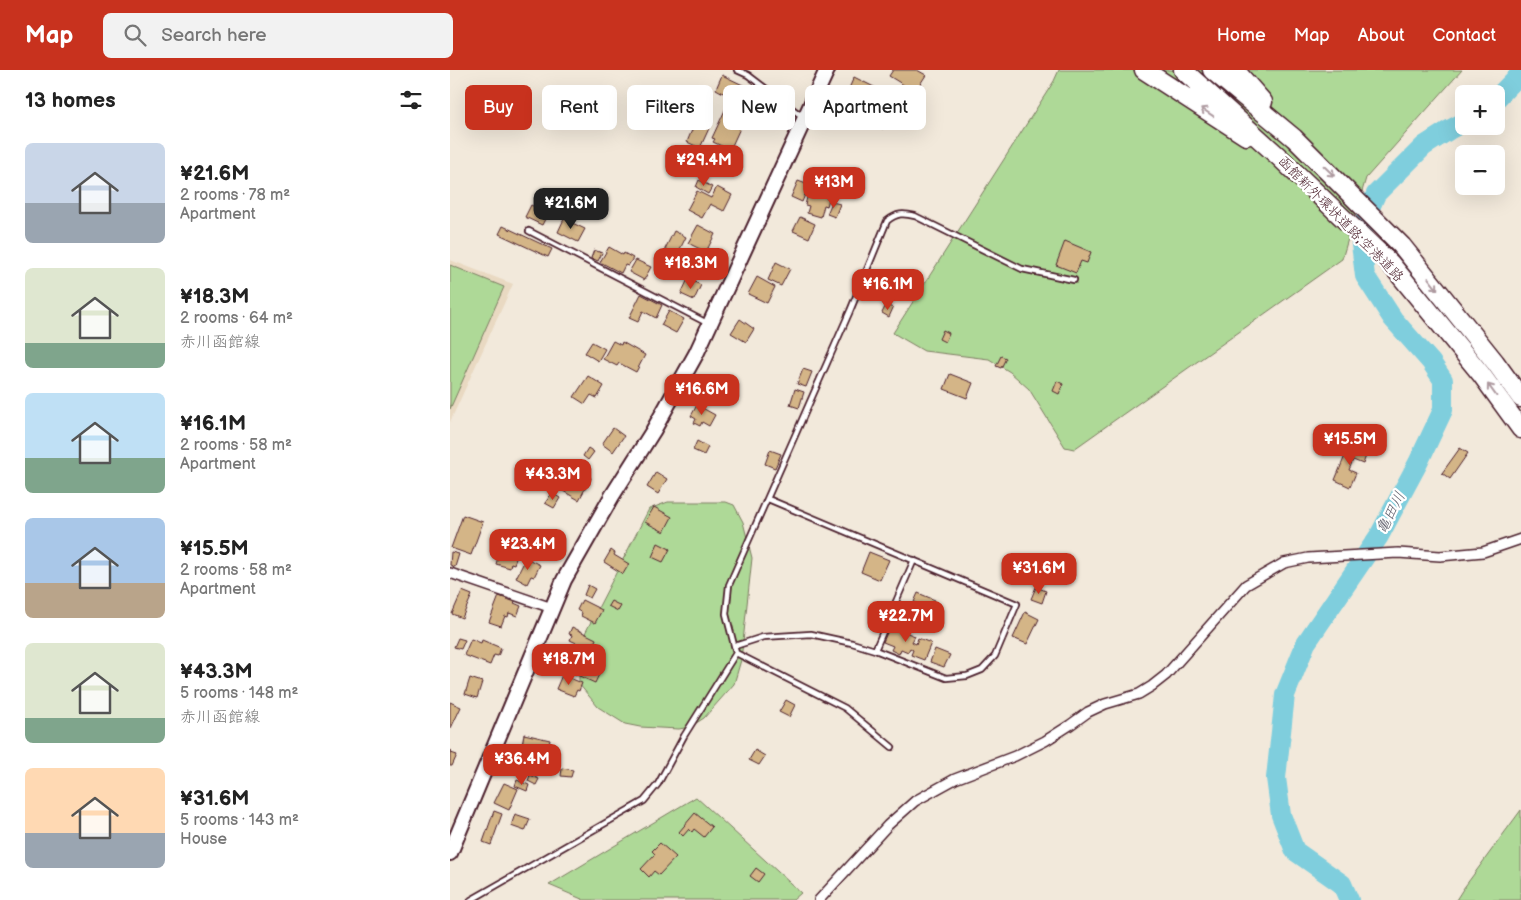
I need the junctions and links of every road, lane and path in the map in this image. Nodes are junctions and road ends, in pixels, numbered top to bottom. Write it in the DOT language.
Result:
graph roads {
  1 [pos="737,70"];
  2 [pos="826,70"];
  3 [pos="1144,70"];
  4 [pos="1184,70"];
  5 [pos="1212,70"];
  6 [pos="1235,70"];
  7 [pos="804,118"];
  8 [pos="1294,138"];
  9 [pos="1278,156"];
  10 [pos="529,231"];
  11 [pos="1074,280"];
  12 [pos="710,325"];
  13 [pos="1521,398"];
  14 [pos="1521,430"];
  15 [pos="768,499"];
  16 [pos="1521,539"];
  17 [pos="914,560"];
  18 [pos="450,573"];
  19 [pos="552,608"];
  20 [pos="735,646"];
  21 [pos="875,650"];
  22 [pos="736,653"];
  23 [pos="892,747"];
  24 [pos="450,853"];
  25 [pos="821,899"];
  26 [pos="472,900"];
  1 -- 7 [label="lane"];
  2 -- 7 [label="main road"];
  9 -- 3 [label="highway, one-way"];
  4 -- 9 [label="highway, 函館新外環状道路;空港道路"];
  5 -- 8 [label="highway, 函館新外環状道路;空港道路"];
  6 -- 8 [label="highway"];
  7 -- 12 [label="main road"];
  8 -- 13 [label="highway, 函館新外環状道路;空港道路, one-way"];
  14 -- 9 [label="highway, 函館新外環状道路;空港道路, one-way"];
  10 -- 12 [label="lane"];
  11 -- 15 [label="lane"];
  12 -- 19 [label="main road"];
  15 -- 17 [label="lane"];
  15 -- 20 [label="lane"];
  16 -- 25 [label="street"];
  17 -- 21 [label="lane"];
  17 -- 21 [label="lane"];
  18 -- 19 [label="street"];
  19 -- 24 [label="main road"];
  20 -- 21 [label="lane"];
  20 -- 22 [label="lane"];
  22 -- 23 [label="lane"];
  22 -- 26 [label="lane"];
}
